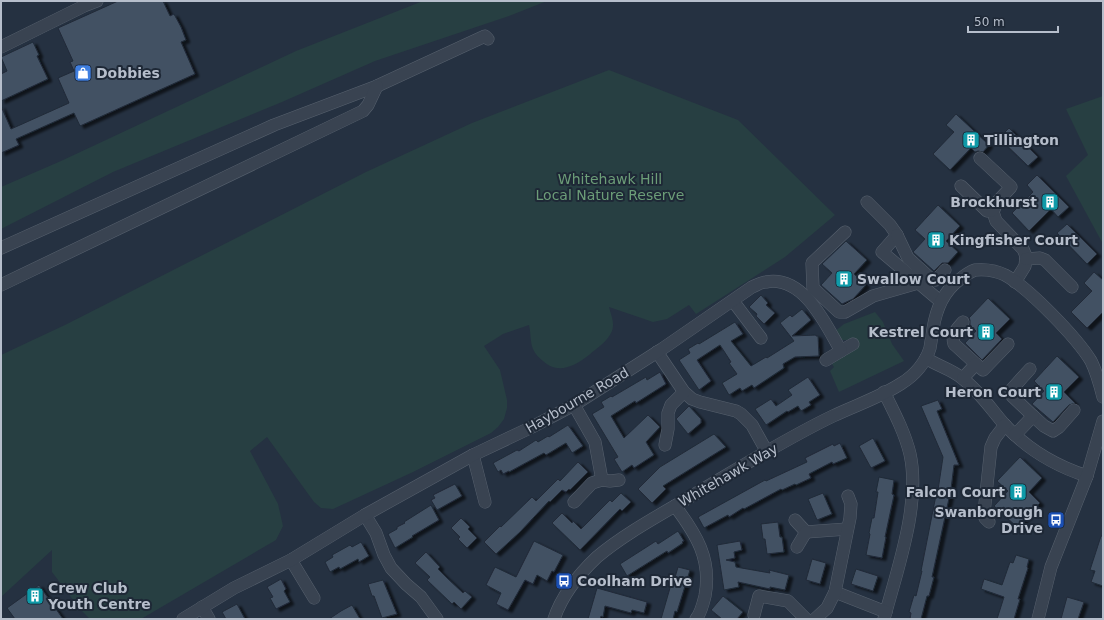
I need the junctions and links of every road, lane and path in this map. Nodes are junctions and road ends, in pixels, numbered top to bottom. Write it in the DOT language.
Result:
graph roads {
  1 [pos="97,1"];
  2 [pos="87,3"];
  3 [pos="488,39"];
  4 [pos="1,47"];
  5 [pos="377,86"];
  6 [pos="980,158"];
  7 [pos="961,186"];
  8 [pos="866,202"];
  9 [pos="993,210"];
  10 [pos="845,232"];
  11 [pos="897,235"];
  12 [pos="1,248"];
  13 [pos="1026,258"];
  14 [pos="945,270"];
  15 [pos="1015,282"];
  16 [pos="918,283"];
  17 [pos="1,285"];
  18 [pos="1072,287"];
  19 [pos="733,301"];
  20 [pos="940,301"];
  21 [pos="963,322"];
  22 [pos="761,338"];
  23 [pos="853,344"];
  24 [pos="1008,344"];
  25 [pos="841,351"];
  26 [pos="657,352"];
  27 [pos="926,358"];
  28 [pos="826,360"];
  29 [pos="976,364"];
  30 [pos="1030,368"];
  31 [pos="963,378"];
  32 [pos="684,392"];
  33 [pos="884,392"];
  34 [pos="1103,398"];
  35 [pos="574,405"];
  36 [pos="1074,410"];
  37 [pos="1033,416"];
  38 [pos="1103,421"];
  39 [pos="1005,425"];
  40 [pos="1015,435"];
  41 [pos="665,445"];
  42 [pos="767,452"];
  43 [pos="473,455"];
  44 [pos="1087,476"];
  45 [pos="602,480"];
  46 [pos="619,480"];
  47 [pos="848,496"];
  48 [pos="485,502"];
  49 [pos="574,502"];
  50 [pos="675,506"];
  51 [pos="366,515"];
  52 [pos="795,520"];
  53 [pos="989,522"];
  54 [pos="847,529"];
  55 [pos="806,532"];
  56 [pos="797,547"];
  57 [pos="290,560"];
  58 [pos="835,592"];
  59 [pos="314,598"];
  60 [pos="202,607"];
  61 [pos="754,615"];
  62 [pos="885,615"];
  63 [pos="698,618"];
  64 [pos="183,619"];
  65 [pos="209,619"];
  66 [pos="437,619"];
  67 [pos="554,619"];
  68 [pos="806,619"];
  69 [pos="815,619"];
  70 [pos="1038,619"];
  1 -- 2 [label="street"];
  2 -- 4 [label="street"];
  3 -- 5 [label="street"];
  5 -- 12 [label="street"];
  5 -- 17 [label="street"];
  6 -- 9 [label="street"];
  7 -- 9 [label="street"];
  8 -- 11 [label="street"];
  9 -- 13 [label="street"];
  10 -- 16 [label="street"];
  11 -- 14 [label="street"];
  11 -- 16 [label="street"];
  13 -- 15 [label="street"];
  13 -- 18 [label="street"];
  15 -- 20 [label="street"];
  15 -- 34 [label="street"];
  16 -- 20 [label="street"];
  19 -- 22 [label="street"];
  19 -- 25 [label="street, Haybourne Road"];
  19 -- 26 [label="street, Haybourne Road"];
  20 -- 27 [label="street"];
  21 -- 29 [label="street"];
  23 -- 25 [label="street"];
  24 -- 29 [label="street"];
  25 -- 28 [label="street"];
  26 -- 32 [label="street"];
  26 -- 35 [label="street, Haybourne Road"];
  27 -- 31 [label="street"];
  27 -- 33 [label="street, Whitehawk Way"];
  29 -- 31 [label="street"];
  30 -- 37 [label="street"];
  31 -- 39 [label="street"];
  32 -- 41 [label="street"];
  32 -- 42 [label="street"];
  33 -- 42 [label="street, Whitehawk Way"];
  33 -- 62 [label="street"];
  35 -- 43 [label="street, Haybourne Road"];
  35 -- 45 [label="street"];
  36 -- 37 [label="street"];
  37 -- 40 [label="street"];
  38 -- 44 [label="street"];
  39 -- 40 [label="street"];
  39 -- 53 [label="street"];
  40 -- 44 [label="street"];
  42 -- 50 [label="street, Whitehawk Way"];
  43 -- 48 [label="street"];
  43 -- 51 [label="street, Haybourne Road"];
  44 -- 70 [label="street"];
  45 -- 46 [label="street"];
  45 -- 49 [label="street"];
  47 -- 54 [label="street"];
  50 -- 63 [label="street"];
  50 -- 67 [label="street, Whitehawk Way"];
  51 -- 57 [label="street, Haybourne Road"];
  51 -- 66 [label="street"];
  52 -- 55 [label="street"];
  54 -- 55 [label="street"];
  54 -- 58 [label="street"];
  55 -- 56 [label="street"];
  57 -- 59 [label="street"];
  57 -- 60 [label="street, Haybourne Road"];
  58 -- 62 [label="street"];
  58 -- 69 [label="street"];
  60 -- 64 [label="street, Haybourne Road"];
  60 -- 65 [label="street"];
  61 -- 68 [label="street"];
}
